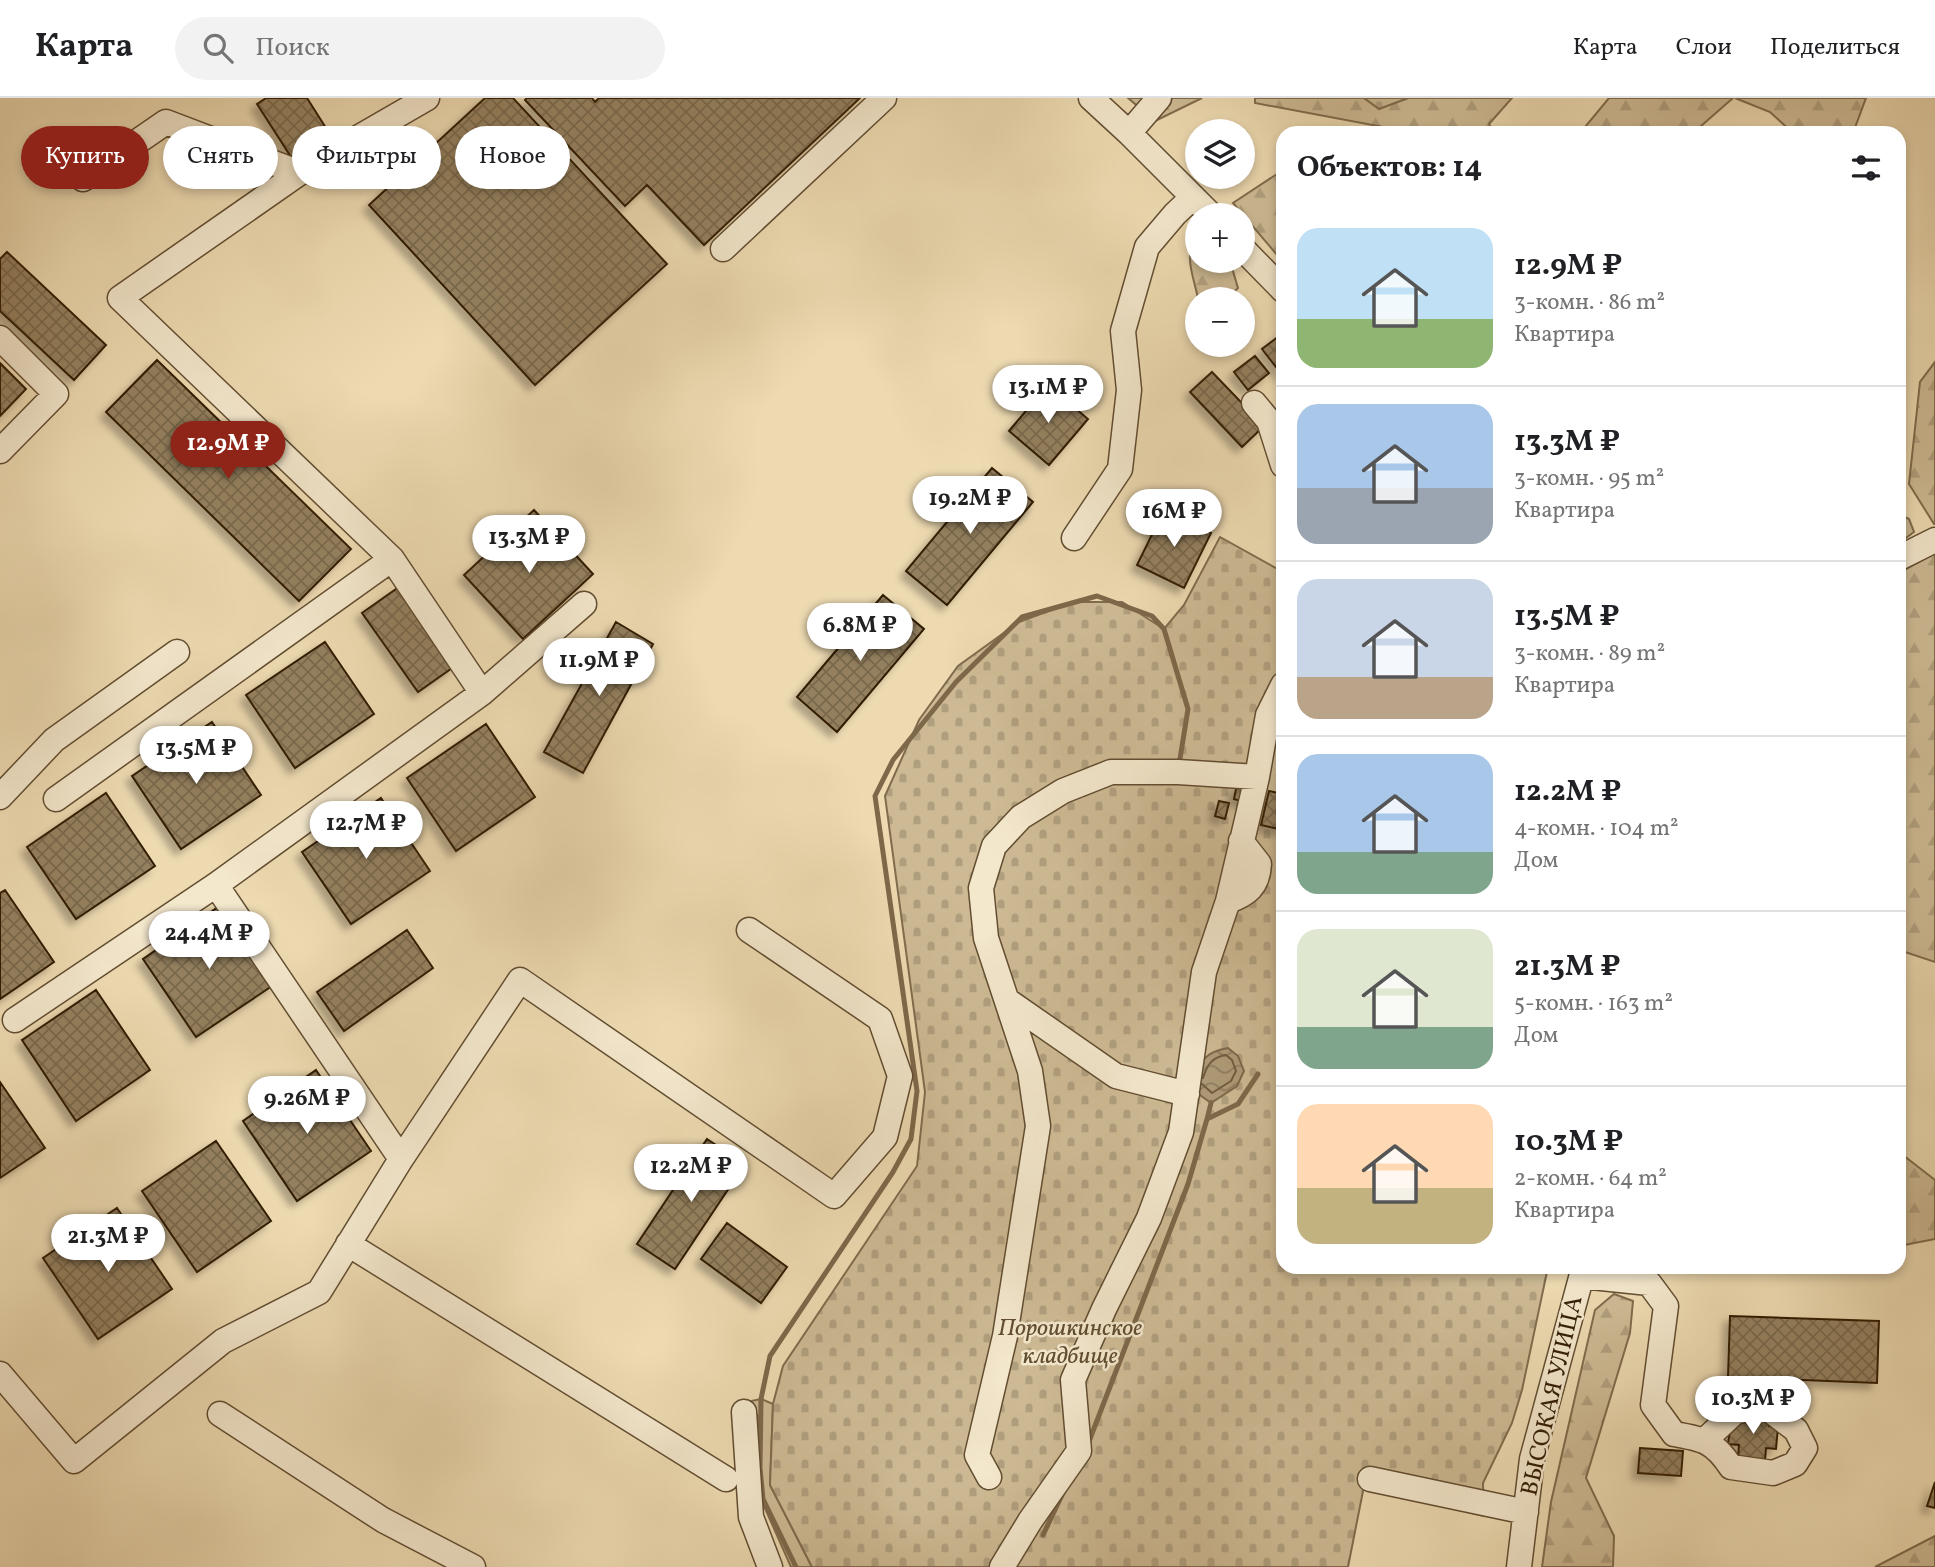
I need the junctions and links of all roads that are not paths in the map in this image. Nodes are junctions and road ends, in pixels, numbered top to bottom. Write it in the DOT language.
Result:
graph roads {
  1 [pos="427,98"];
  2 [pos="884,98"];
  3 [pos="1091,98"];
  4 [pos="1159,98"];
  5 [pos="380,126"];
  6 [pos="1129,133"];
  7 [pos="149,134"];
  8 [pos="292,170"];
  9 [pos="292,179"];
  10 [pos="1193,197"];
  11 [pos="1199,203"];
  12 [pos="723,249"];
  13 [pos="1255,261"];
  14 [pos="1276,282"];
  15 [pos="0,338"];
  16 [pos="1254,403"];
  17 [pos="1276,443"];
  18 [pos="0,451"];
  19 [pos="1074,538"];
  20 [pos="1935,540"];
  21 [pos="1906,554"];
  22 [pos="391,559"];
  23 [pos="584,604"];
  24 [pos="177,652"];
  25 [pos="482,693"];
  26 [pos="1276,699"];
  27 [pos="1257,777"];
  28 [pos="0,797"];
  29 [pos="56,799"];
  30 [pos="216,885"];
  31 [pos="749,930"];
  32 [pos="1009,1001"];
  33 [pos="15,1020"];
  34 [pos="1187,1094"];
  35 [pos="401,1159"];
  36 [pos="348,1244"];
  37 [pos="1582,1274"];
  38 [pos="1599,1274"];
  39 [pos="0,1374"];
  40 [pos="744,1412"];
  41 [pos="219,1414"];
  42 [pos="1705,1440"];
  43 [pos="989,1477"];
  44 [pos="726,1479"];
  45 [pos="1370,1479"];
  46 [pos="1526,1512"];
  47 [pos="473,1567"];
  48 [pos="770,1567"];
  49 [pos="1002,1567"];
  50 [pos="1519,1567"];
  1 -- 5 [label="street"];
  2 -- 12 [label="street"];
  3 -- 6 [label="street"];
  4 -- 6 [label="street"];
  6 -- 10 [label="street"];
  7 -- 8 [label="street"];
  9 -- 22 [label="street"];
  10 -- 11 [label="street"];
  10 -- 19 [label="street"];
  13 -- 14 [label="street"];
  15 -- 18 [label="street"];
  16 -- 17 [label="street"];
  20 -- 21 [label="street"];
  22 -- 25 [label="street"];
  22 -- 29 [label="street"];
  23 -- 25 [label="street"];
  24 -- 28 [label="street"];
  25 -- 30 [label="street"];
  26 -- 27 [label="street"];
  27 -- 32 [label="street"];
  27 -- 34 [label="street"];
  30 -- 33 [label="street"];
  30 -- 35 [label="street"];
  31 -- 35 [label="street"];
  32 -- 34 [label="street"];
  32 -- 43 [label="street"];
  34 -- 49 [label="street"];
  35 -- 36 [label="street"];
  36 -- 39 [label="street"];
  36 -- 44 [label="street"];
  37 -- 46 [label="street, ВЫСОКАЯ УЛИЦА"];
  38 -- 42 [label="street"];
  40 -- 48 [label="street"];
  41 -- 47 [label="street"];
  45 -- 46 [label="street"];
  46 -- 50 [label="street, ВЫСОКАЯ УЛИЦА"];
}
